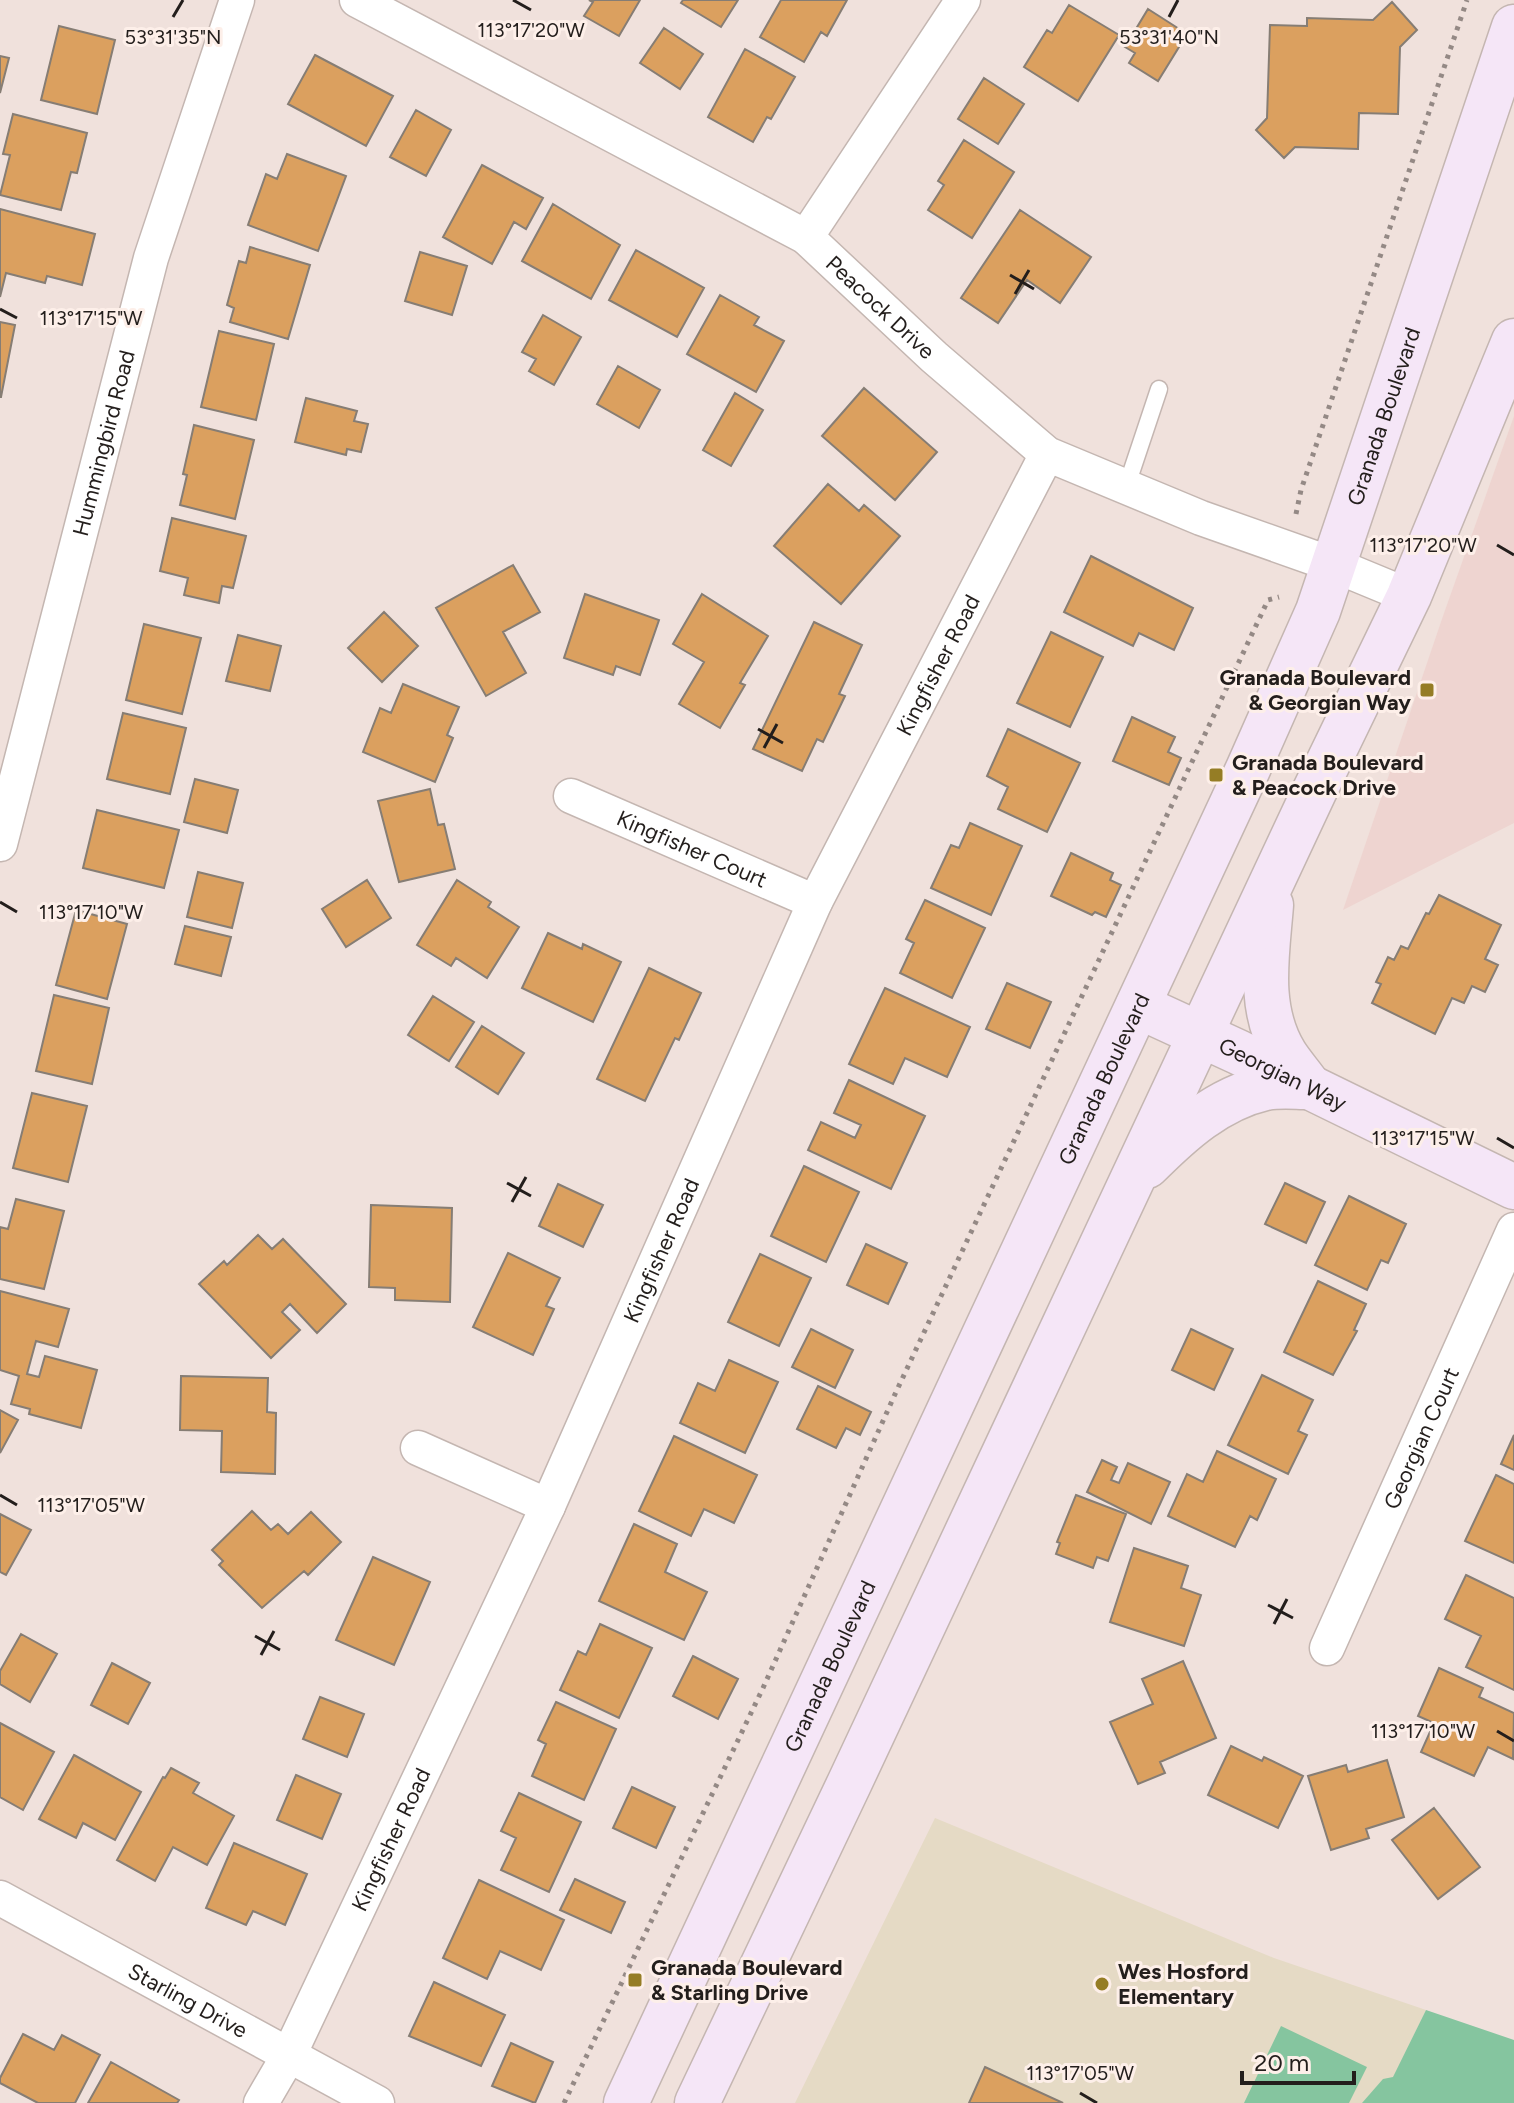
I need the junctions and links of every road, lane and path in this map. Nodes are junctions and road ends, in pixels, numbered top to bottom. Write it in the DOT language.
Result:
graph roads {
  1 [pos="237,0"];
  2 [pos="357,0"];
  3 [pos="963,0"];
  4 [pos="1467,0"];
  5 [pos="1514,27"];
  6 [pos="806,237"];
  7 [pos="1514,341"];
  8 [pos="1159,389"];
  9 [pos="1047,454"];
  10 [pos="1126,488"];
  11 [pos="1301,490"];
  12 [pos="1334,565"];
  13 [pos="1409,596"];
  14 [pos="1280,597"];
  15 [pos="571,796"];
  16 [pos="0,844"];
  17 [pos="1273,878"];
  18 [pos="815,902"];
  19 [pos="1138,1006"];
  20 [pos="1200,1034"];
  21 [pos="1310,1087"];
  22 [pos="1131,1181"];
  23 [pos="1514,1187"];
  24 [pos="1514,1230"];
  25 [pos="418,1448"];
  26 [pos="548,1506"];
  27 [pos="1327,1648"];
  28 [pos="0,1898"];
  29 [pos="289,2055"];
  30 [pos="261,2103"];
  31 [pos="377,2103"];
  32 [pos="564,2103"];
  33 [pos="626,2103"];
  34 [pos="697,2103"];
  1 -- 16 [label="street, Hummingbird Road"];
  2 -- 6 [label="street, Peacock Drive"];
  3 -- 6 [label="street"];
  4 -- 11 [label="path"];
  5 -- 12 [label="main road, Granada Boulevard"];
  6 -- 9 [label="street, Peacock Drive"];
  7 -- 13 [label="main road"];
  8 -- 10 [label="lane"];
  9 -- 10 [label="street, Peacock Drive"];
  9 -- 18 [label="street, Kingfisher Road"];
  10 -- 12 [label="street, Peacock Drive"];
  12 -- 13 [label="street, Peacock Drive"];
  12 -- 19 [label="main road, Granada Boulevard"];
  13 -- 17 [label="main road"];
  14 -- 32 [label="path"];
  15 -- 18 [label="street, Kingfisher Court"];
  17 -- 20 [label="main road"];
  17 -- 21 [label="main road"];
  18 -- 26 [label="street, Kingfisher Road"];
  19 -- 20 [label="main road, Georgian Way"];
  19 -- 33 [label="main road, Granada Boulevard"];
  20 -- 21 [label="main road, Georgian Way"];
  20 -- 22 [label="main road"];
  21 -- 22 [label="main road"];
  21 -- 23 [label="main road, Georgian Way"];
  22 -- 34 [label="main road"];
  24 -- 27 [label="street, Georgian Court"];
  25 -- 26 [label="street"];
  26 -- 29 [label="street, Kingfisher Road"];
  28 -- 29 [label="street, Starling Drive"];
  29 -- 30 [label="street, Kingfisher Road"];
  29 -- 31 [label="street, Starling Drive"];
}
